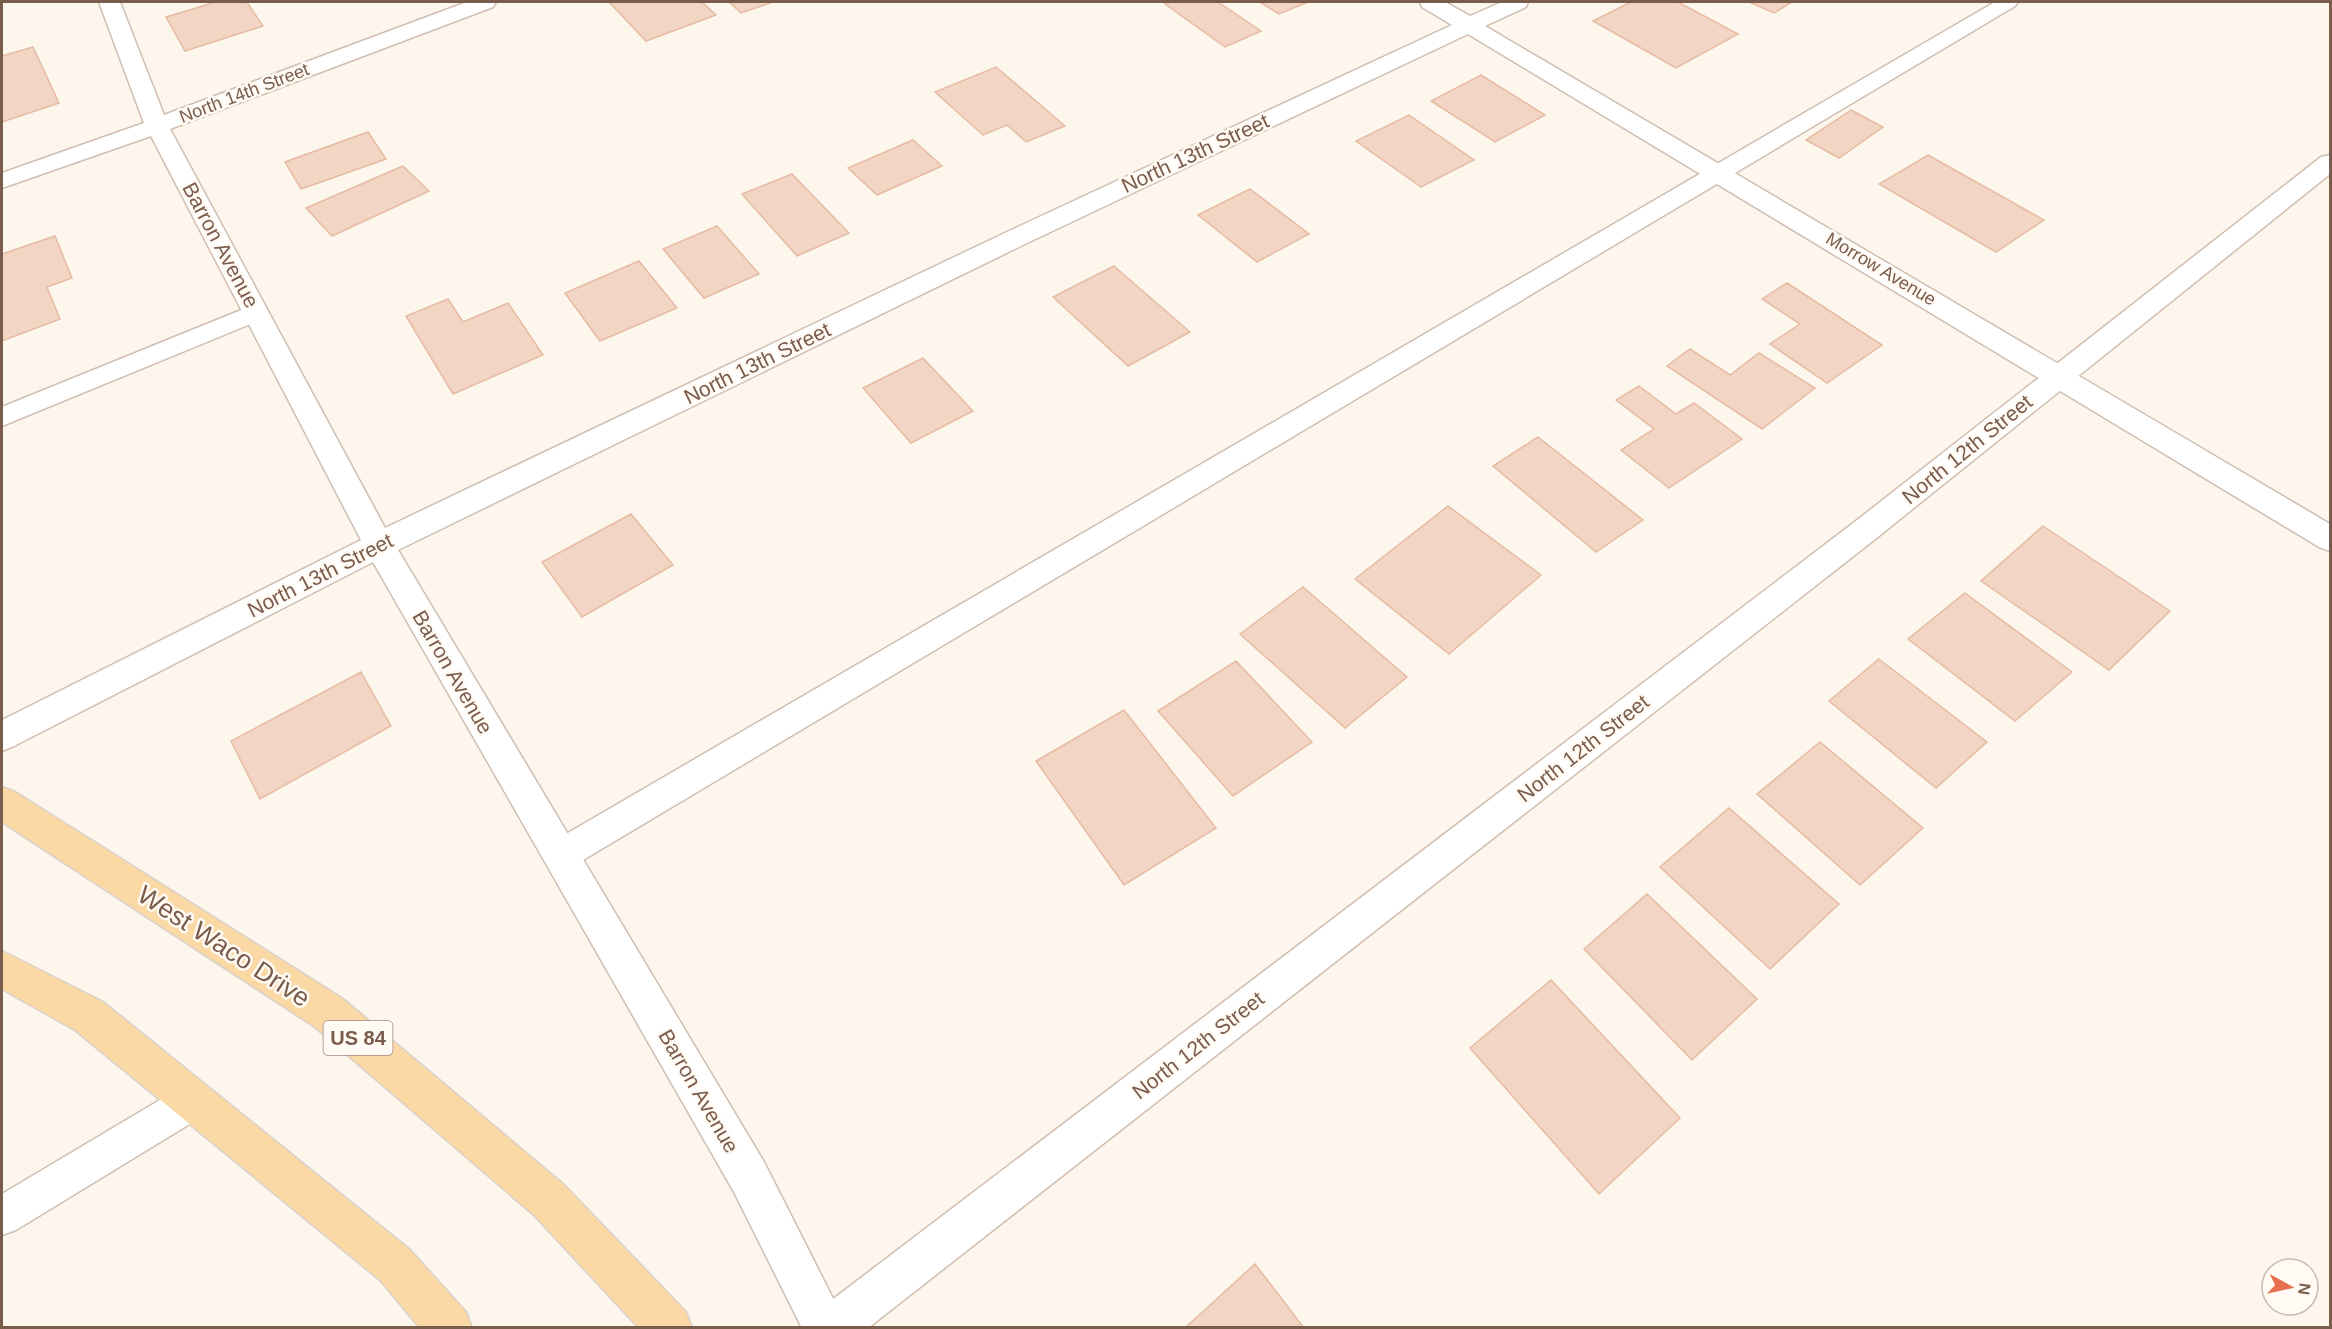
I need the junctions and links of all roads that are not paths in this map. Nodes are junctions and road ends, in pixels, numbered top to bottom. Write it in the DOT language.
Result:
graph roads {
  1 [pos="109,2"];
  2 [pos="484,2"];
  3 [pos="1430,2"];
  4 [pos="1518,2"];
  5 [pos="2008,2"];
  6 [pos="1469,25"];
  7 [pos="157,126"];
  8 [pos="2331,162"];
  9 [pos="1717,172"];
  10 [pos="2,181"];
  11 [pos="256,312"];
  12 [pos="2059,375"];
  13 [pos="2,417"];
  14 [pos="2331,539"];
  15 [pos="379,545"];
  16 [pos="2,736"];
  17 [pos="2,803"];
  18 [pos="561,855"];
  19 [pos="2,969"];
  20 [pos="192,1101"];
  21 [pos="2,1216"];
  22 [pos="450,1328"];
  23 [pos="670,1328"];
  24 [pos="826,1328"];
  25 [pos="832,1328"];
  1 -- 7 [label="street, Barron Avenue"];
  2 -- 7 [label="street, North 14th Street"];
  3 -- 6 [label="street, Morrow Avenue"];
  4 -- 6 [label="street, North 13th Street"];
  5 -- 9 [label="lane"];
  6 -- 9 [label="street, Morrow Avenue"];
  6 -- 15 [label="street, North 13th Street"];
  7 -- 10 [label="street, North 14th Street"];
  7 -- 11 [label="street, Barron Avenue"];
  8 -- 12 [label="street, North 12th Street"];
  9 -- 12 [label="street, Morrow Avenue"];
  9 -- 18 [label="lane"];
  11 -- 13 [label="lane"];
  11 -- 15 [label="street, Barron Avenue"];
  12 -- 14 [label="street, Morrow Avenue"];
  12 -- 25 [label="street, North 12th Street"];
  15 -- 16 [label="street, North 13th Street"];
  15 -- 18 [label="street, Barron Avenue"];
  17 -- 23 [label="main road, West Waco Drive / US 84"];
  18 -- 24 [label="street, Barron Avenue"];
  19 -- 20 [label="main road"];
  20 -- 21 [label="lane"];
  20 -- 22 [label="main road"];
}
